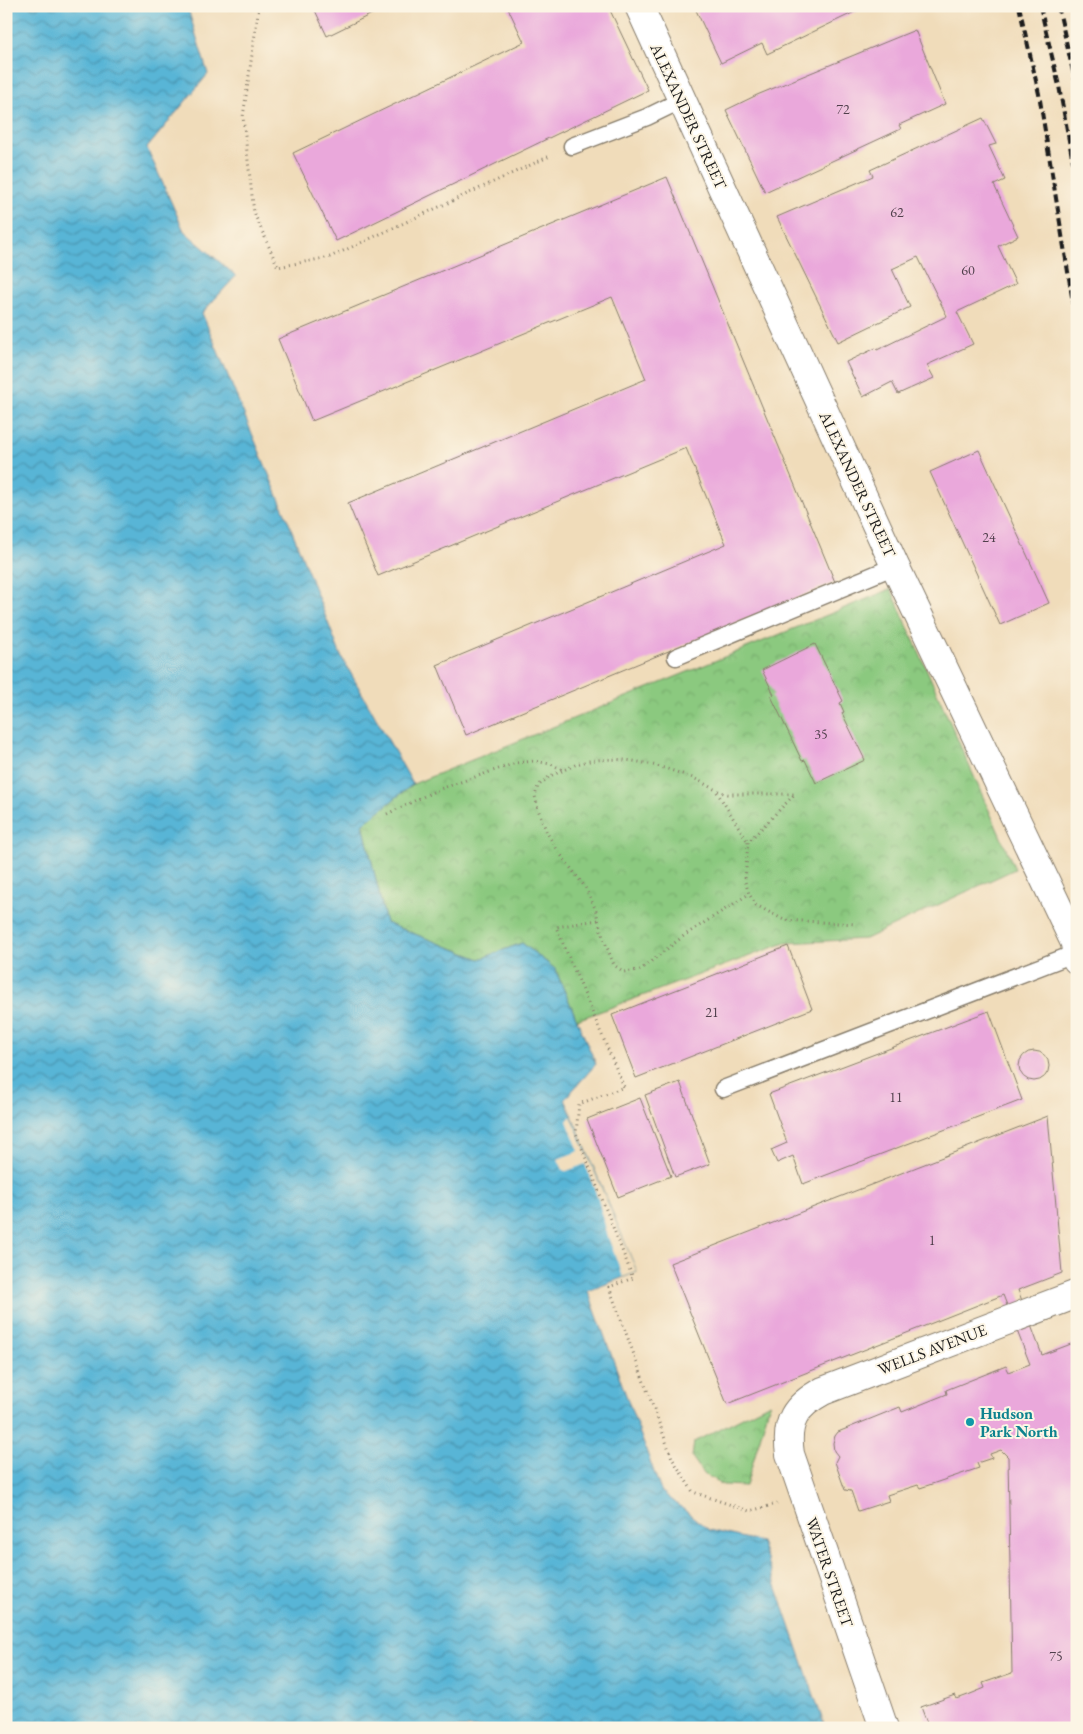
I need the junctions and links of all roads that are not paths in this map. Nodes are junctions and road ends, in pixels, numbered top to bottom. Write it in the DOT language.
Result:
graph roads {
  1 [pos="639,6"];
  2 [pos="682,100"];
  3 [pos="572,146"];
  4 [pos="895,566"];
  5 [pos="676,657"];
  6 [pos="1076,954"];
  7 [pos="1077,960"];
  8 [pos="723,1089"];
  9 [pos="1077,1294"];
  10 [pos="794,1416"];
  11 [pos="884,1728"];
  1 -- 2 [label="street, ALEXANDER STREET"];
  2 -- 3 [label="lane"];
  2 -- 4 [label="street, ALEXANDER STREET"];
  4 -- 5 [label="lane"];
  4 -- 6 [label="street, ALEXANDER STREET"];
  6 -- 7 [label="street, ALEXANDER STREET"];
  6 -- 8 [label="lane"];
  9 -- 10 [label="street, WELLS AVENUE"];
  10 -- 11 [label="street, WATER STREET"];
}
